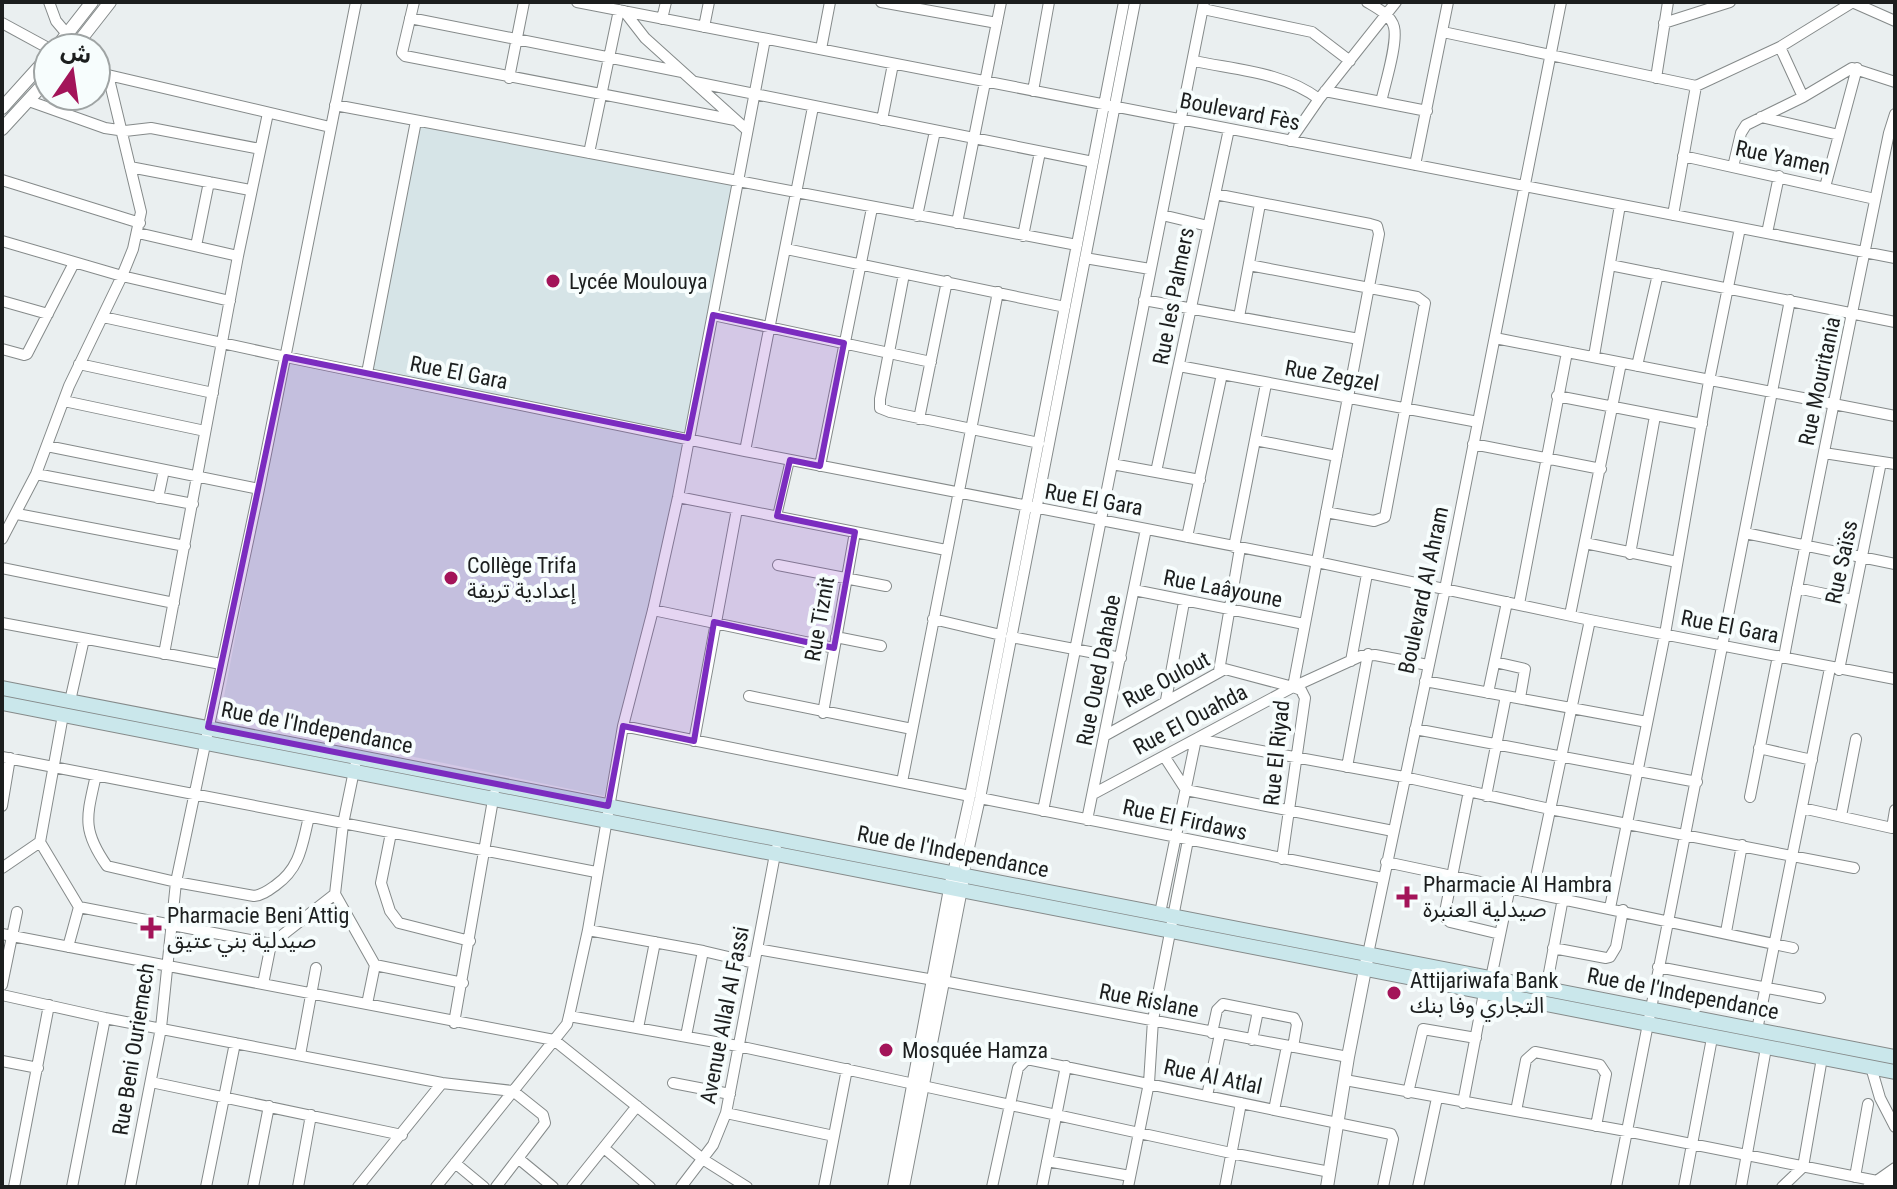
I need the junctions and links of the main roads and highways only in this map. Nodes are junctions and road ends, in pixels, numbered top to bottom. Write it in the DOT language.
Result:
graph roads {
  1 [pos="2,688"];
  2 [pos="2,703"];
  3 [pos="206,735"];
  4 [pos="1168,920"];
  5 [pos="1895,1057"];
  6 [pos="1895,1072"];
  1 -- 3 [label="main road, Rue de l'Independance"];
  2 -- 3 [label="main road, Rue de l'Independance"];
  3 -- 4 [label="main road, Rue de l'Independance"];
  4 -- 5 [label="main road, Rue de l'Independance"];
  4 -- 6 [label="main road, Rue de l'Independance"];
}
